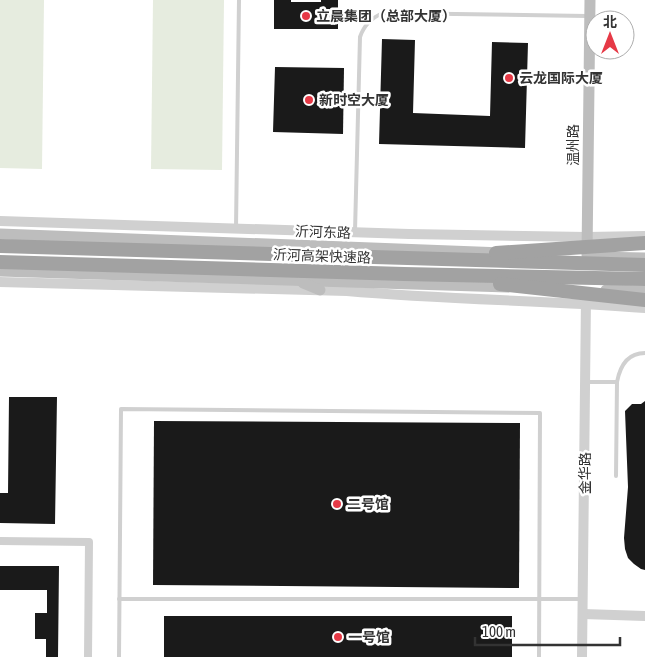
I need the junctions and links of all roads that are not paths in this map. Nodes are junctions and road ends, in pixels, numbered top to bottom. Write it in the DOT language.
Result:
graph roads {
  1 [pos="238,0"];
  2 [pos="585,16"];
  3 [pos="589,60"];
  4 [pos="0,221"];
  5 [pos="236,229"];
  6 [pos="355,231"];
  7 [pos="0,234"];
  8 [pos="645,236"];
  9 [pos="588,237"];
  10 [pos="645,243"];
  11 [pos="0,246"];
  12 [pos="587,257"];
  13 [pos="407,258"];
  14 [pos="645,258"];
  15 [pos="0,262"];
  16 [pos="645,265"];
  17 [pos="0,271"];
  18 [pos="404,274"];
  19 [pos="645,279"];
  20 [pos="294,280"];
  21 [pos="0,282"];
  22 [pos="586,289"];
  23 [pos="320,290"];
  24 [pos="645,291"];
  25 [pos="645,300"];
  26 [pos="586,303"];
  27 [pos="645,308"];
  28 [pos="645,353"];
  29 [pos="585,382"];
  30 [pos="617,382"];
  31 [pos="616,476"];
  32 [pos="0,541"];
  33 [pos="119,599"];
  34 [pos="540,599"];
  35 [pos="584,599"];
  36 [pos="583,614"];
  37 [pos="645,616"];
  38 [pos="88,657"];
  39 [pos="119,657"];
  40 [pos="539,657"];
  41 [pos="582,657"];
  1 -- 5 [label="lane"];
  2 -- 6 [label="lane"];
  3 -- 9 [label="main road, 温州路"];
  4 -- 5 [label="street"];
  5 -- 6 [label="street"];
  6 -- 9 [label="street"];
  7 -- 12 [label="main road, 沂河东路"];
  8 -- 9 [label="street"];
  9 -- 12 [label="main road, 温州路"];
  10 -- 13 [label="highway, bridge"];
  11 -- 13 [label="highway, 沂河高架快速路, bridge"];
  12 -- 14 [label="main road, 沂河东路"];
  12 -- 22 [label="main road, 温州路"];
  13 -- 16 [label="highway, 沂河高架快速路, bridge"];
  15 -- 18 [label="highway, 沂河高架快速路, bridge"];
  17 -- 20 [label="main road"];
  18 -- 19 [label="highway, 沂河高架快速路, bridge"];
  18 -- 25 [label="highway, bridge"];
  20 -- 22 [label="main road"];
  20 -- 23 [label="main road"];
  21 -- 23 [label="street"];
  22 -- 24 [label="main road"];
  22 -- 26 [label="street, 金华路"];
  23 -- 26 [label="street"];
  26 -- 27 [label="street"];
  26 -- 29 [label="street, 金华路"];
  28 -- 30 [label="lane"];
  29 -- 30 [label="lane"];
  29 -- 35 [label="street, 金华路"];
  30 -- 31 [label="lane"];
  32 -- 38 [label="street"];
  33 -- 34 [label="lane"];
  33 -- 34 [label="lane"];
  33 -- 39 [label="lane"];
  34 -- 35 [label="lane"];
  34 -- 40 [label="lane"];
  35 -- 36 [label="street, 金华路"];
  36 -- 37 [label="street"];
  36 -- 41 [label="street, 金华路"];
}
